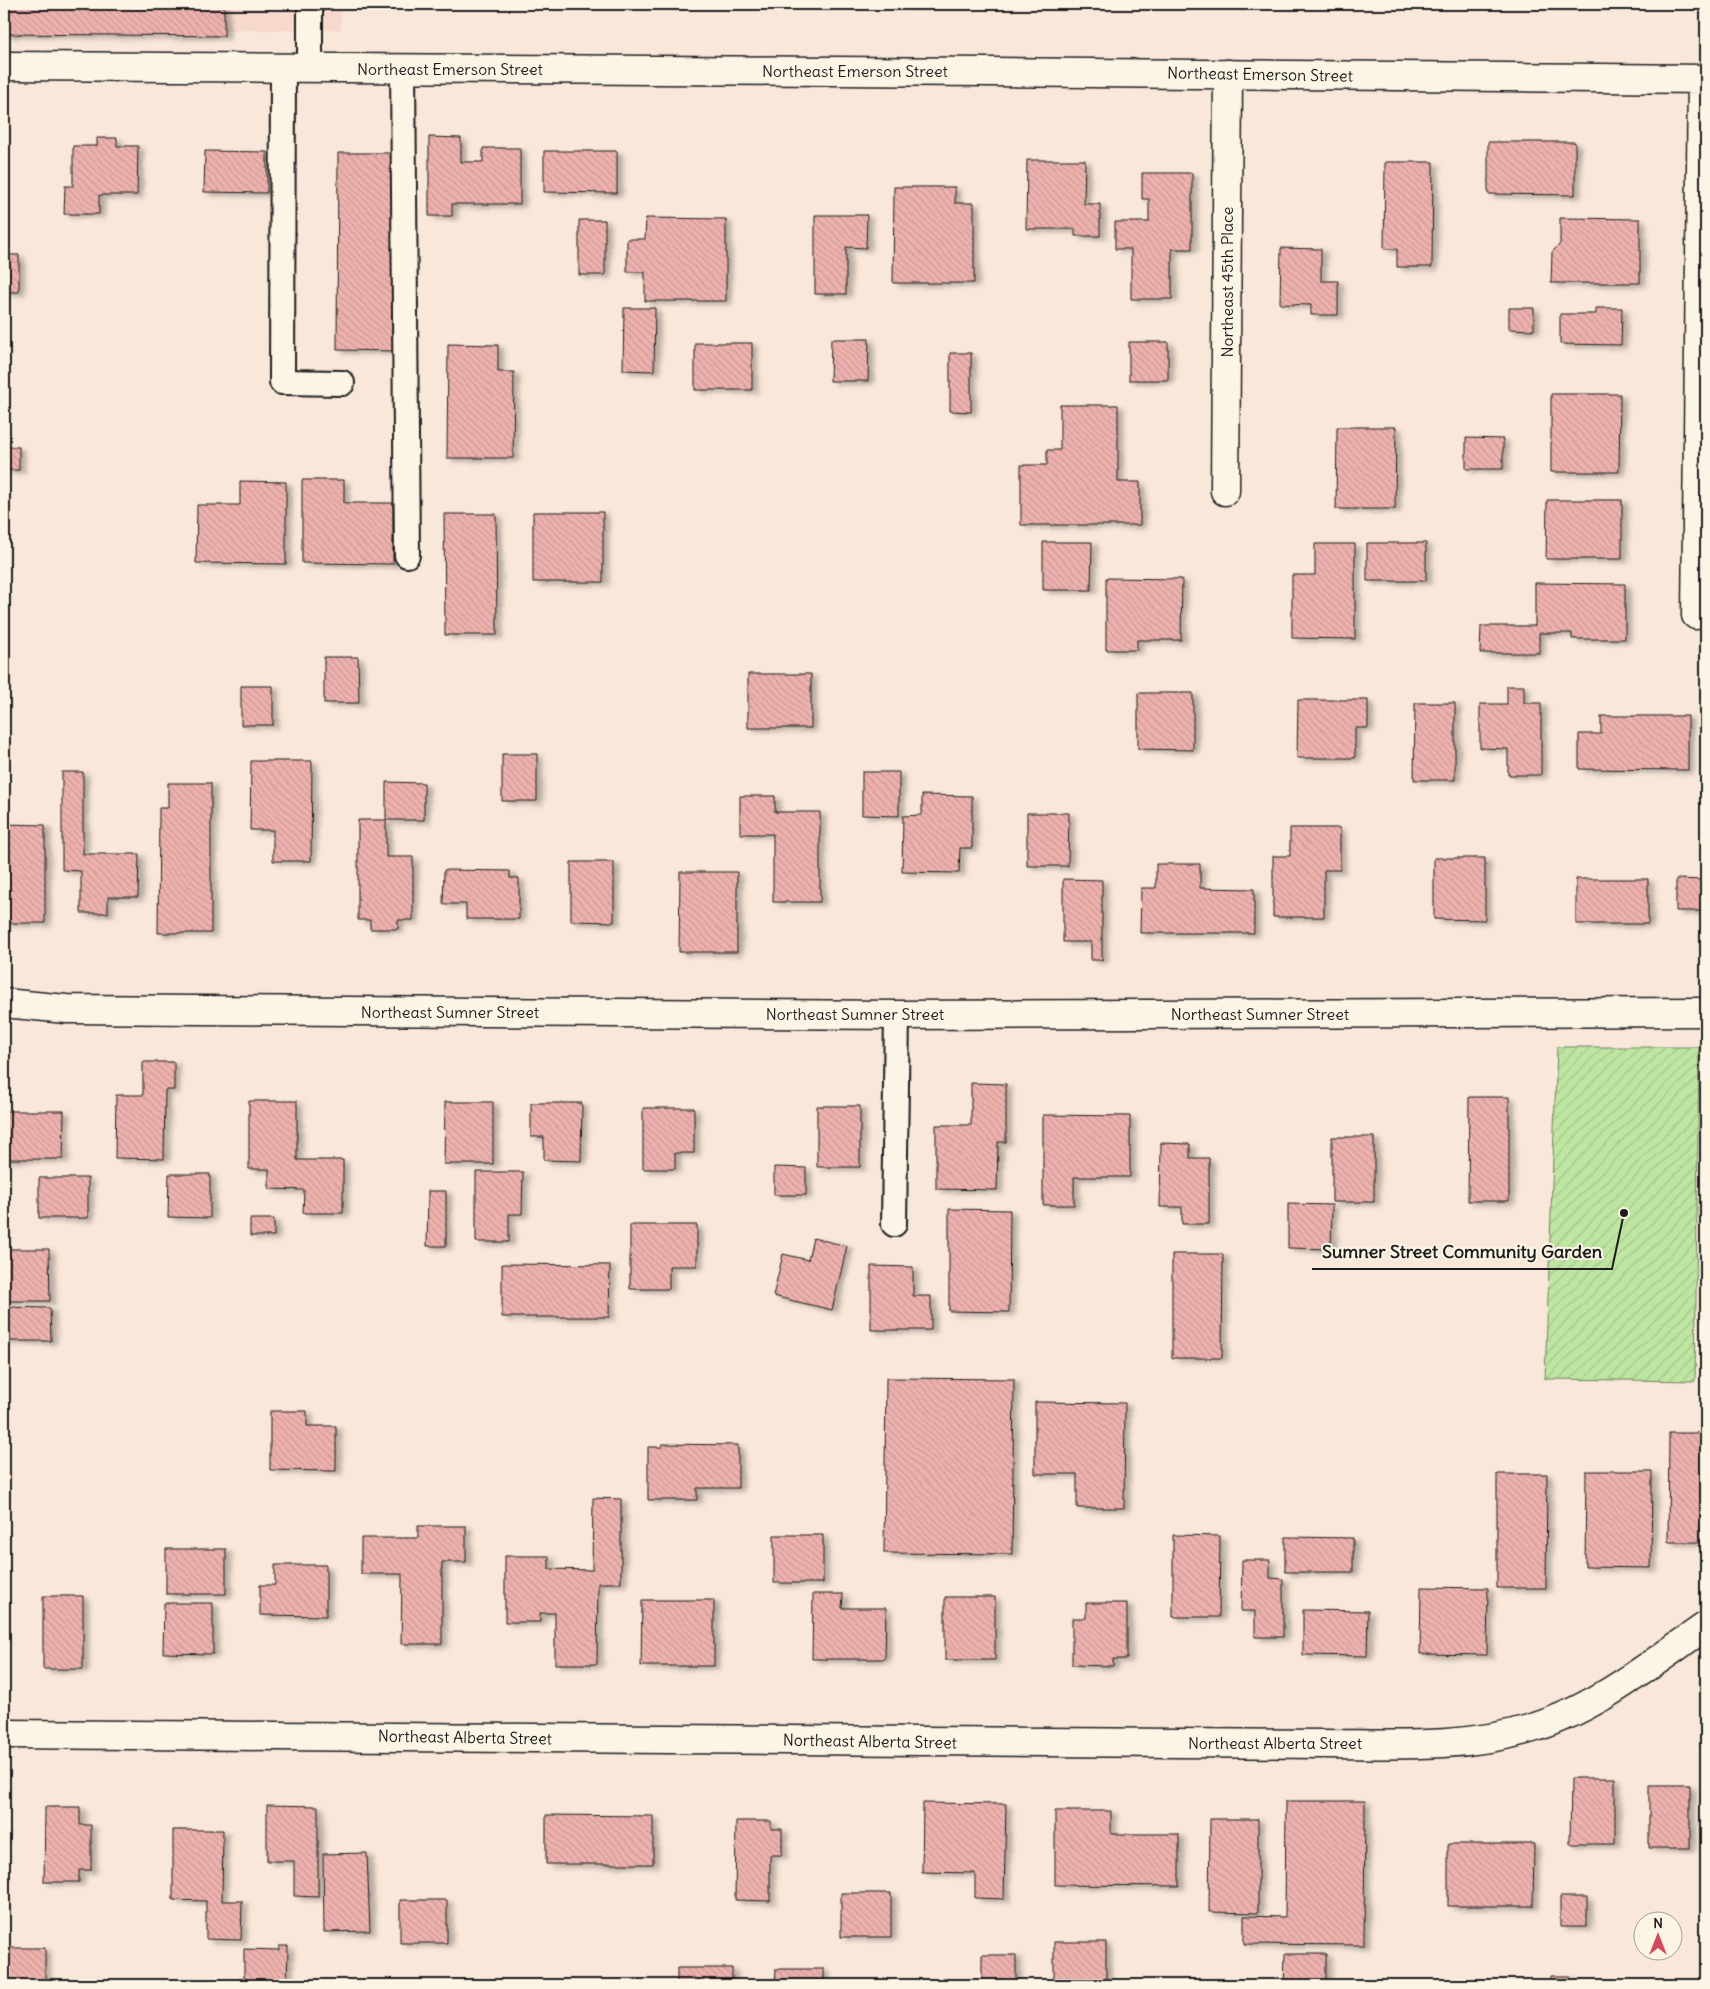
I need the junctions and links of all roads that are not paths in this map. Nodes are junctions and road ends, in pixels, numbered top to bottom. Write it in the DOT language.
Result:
graph roads {
  1 [pos="310,4"];
  2 [pos="4,66"];
  3 [pos="283,68"];
  4 [pos="310,68"];
  5 [pos="403,68"];
  6 [pos="1228,74"];
  7 [pos="1704,79"];
  8 [pos="342,383"];
  9 [pos="1225,491"];
  10 [pos="407,555"];
  11 [pos="1696,615"];
  12 [pos="4,1003"];
  13 [pos="1706,1012"];
  14 [pos="897,1015"];
  15 [pos="894,1224"];
  16 [pos="1706,1626"];
  17 [pos="4,1734"];
  1 -- 4 [label="lane"];
  2 -- 3 [label="street, Northeast Emerson Street"];
  3 -- 4 [label="street, Northeast Emerson Street"];
  3 -- 8 [label="lane"];
  4 -- 5 [label="street, Northeast Emerson Street"];
  5 -- 6 [label="street, Northeast Emerson Street"];
  5 -- 10 [label="lane"];
  6 -- 7 [label="street, Northeast Emerson Street"];
  6 -- 9 [label="street, Northeast 45th Place"];
  7 -- 11 [label="street"];
  12 -- 14 [label="street, Northeast Sumner Street"];
  13 -- 14 [label="street, Northeast Sumner Street"];
  14 -- 15 [label="lane"];
  16 -- 17 [label="street, Northeast Alberta Street"];
}
